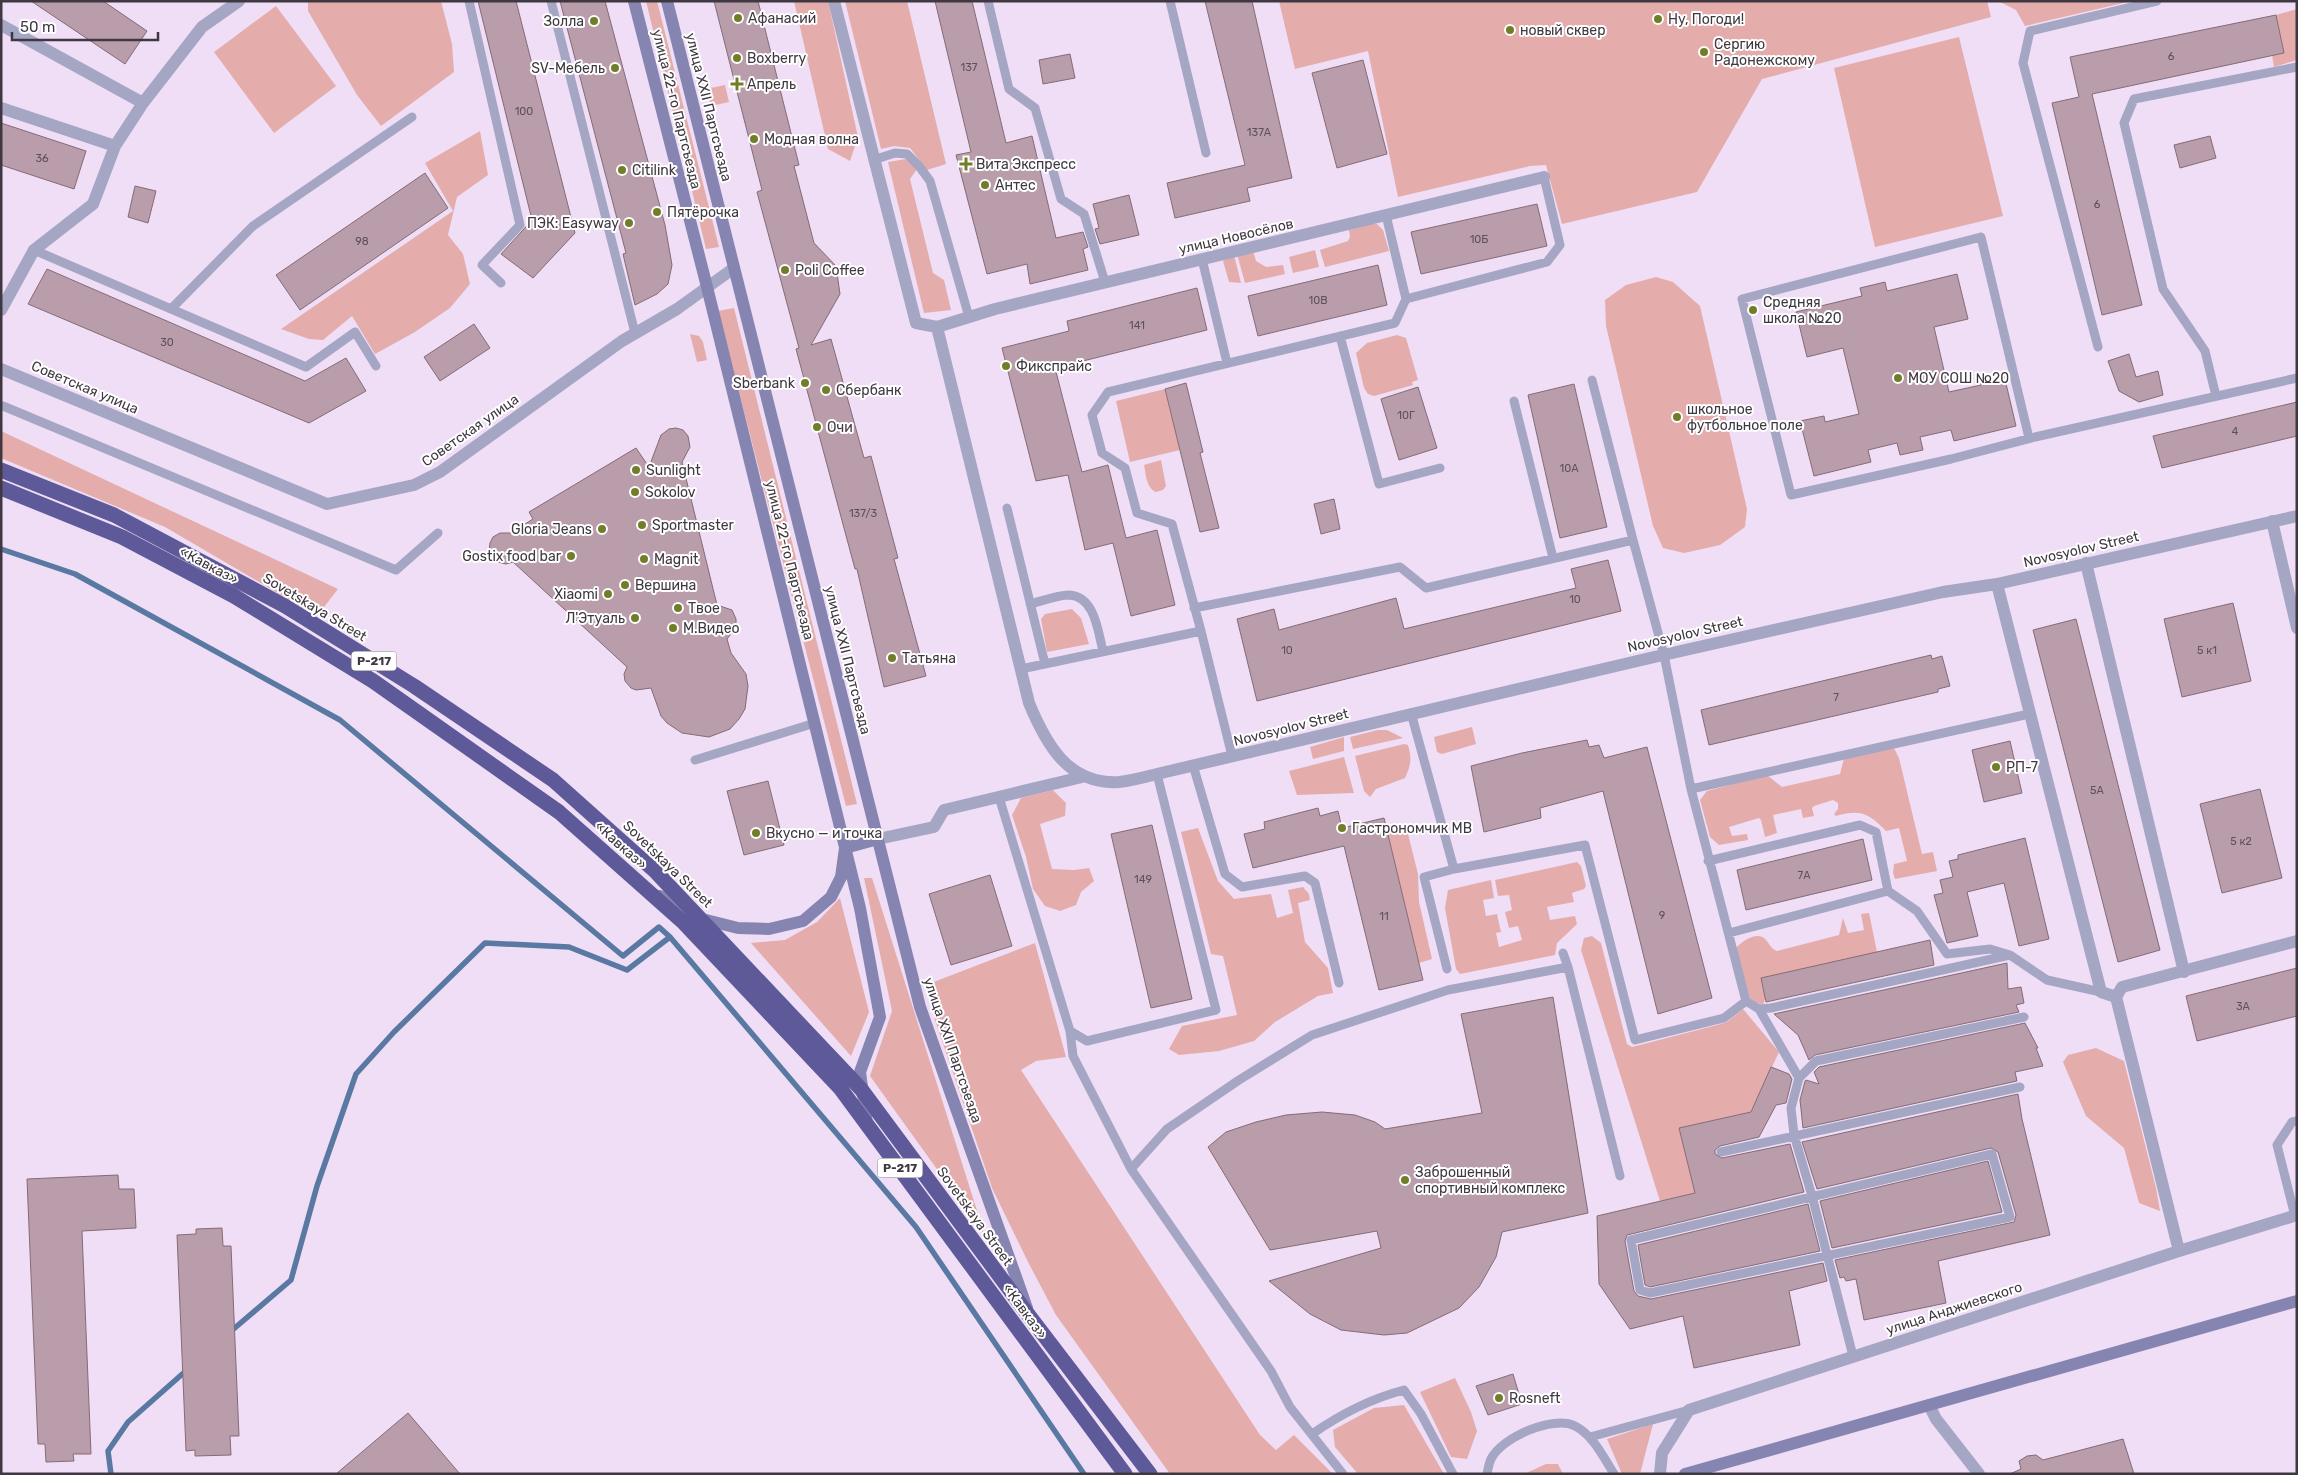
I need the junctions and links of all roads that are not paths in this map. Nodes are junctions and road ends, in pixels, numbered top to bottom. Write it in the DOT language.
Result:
graph roads {
  1 [pos="239,1"];
  2 [pos="469,1"];
  3 [pos="551,1"];
  4 [pos="634,1"];
  5 [pos="667,1"];
  6 [pos="834,1"];
  7 [pos="988,1"];
  8 [pos="1170,1"];
  9 [pos="2157,1"];
  10 [pos="1,25"];
  11 [pos="2297,67"];
  12 [pos="143,103"];
  13 [pos="1,108"];
  14 [pos="412,117"];
  15 [pos="114,146"];
  16 [pos="1206,153"];
  17 [pos="873,160"];
  18 [pos="1544,177"];
  19 [pos="1386,215"];
  20 [pos="34,250"];
  21 [pos="1202,259"];
  22 [pos="734,268"];
  23 [pos="1105,282"];
  24 [pos="502,283"];
  25 [pos="707,287"];
  26 [pos="1406,299"];
  27 [pos="171,309"];
  28 [pos="1,310"];
  29 [pos="969,317"];
  30 [pos="937,328"];
  31 [pos="635,333"];
  32 [pos="1340,336"];
  33 [pos="2098,347"];
  34 [pos="1227,363"];
  35 [pos="376,366"];
  36 [pos="1,369"];
  37 [pos="2297,378"];
  38 [pos="1592,380"];
  39 [pos="2216,396"];
  40 [pos="1514,401"];
  41 [pos="3,406"];
  42 [pos="2029,438"];
  43 [pos="1440,468"];
  44 [pos="1,470"];
  45 [pos="1,488"];
  46 [pos="1007,508"];
  47 [pos="2297,516"];
  48 [pos="2272,521"];
  49 [pos="438,533"];
  50 [pos="1633,540"];
  51 [pos="1553,558"];
  52 [pos="2086,563"];
  53 [pos="1997,584"];
  54 [pos="1030,604"];
  55 [pos="1194,608"];
  56 [pos="2297,628"];
  57 [pos="1201,631"];
  58 [pos="1103,651"];
  59 [pos="1664,655"];
  60 [pos="1045,664"];
  61 [pos="1021,669"];
  62 [pos="1411,713"];
  63 [pos="2029,714"];
  64 [pos="815,723"];
  65 [pos="1232,756"];
  66 [pos="695,760"];
  67 [pos="1193,765"];
  68 [pos="1157,774"];
  69 [pos="1082,777"];
  70 [pos="1691,789"];
  71 [pos="999,797"];
  72 [pos="878,840"];
  73 [pos="844,848"];
  74 [pos="1708,861"];
  75 [pos="1454,869"];
  76 [pos="645,888"];
  77 [pos="1888,891"];
  78 [pos="702,919"];
  79 [pos="1729,933"];
  80 [pos="2297,941"];
  81 [pos="1563,954"];
  82 [pos="2010,955"];
  83 [pos="1568,968"];
  84 [pos="1447,969"];
  85 [pos="2184,972"];
  86 [pos="1339,983"];
  87 [pos="2101,992"];
  88 [pos="2116,997"];
  89 [pos="1746,1001"];
  90 [pos="1759,1009"];
  91 [pos="2024,1017"];
  92 [pos="1070,1031"];
  93 [pos="1799,1078"];
  94 [pos="2020,1087"];
  95 [pos="861,1089"];
  96 [pos="2297,1121"];
  97 [pos="867,1127"];
  98 [pos="1794,1135"];
  99 [pos="1721,1152"];
  100 [pos="1131,1169"];
  101 [pos="1620,1176"];
  102 [pos="1812,1196"];
  103 [pos="2296,1216"];
  104 [pos="2179,1251"];
  105 [pos="1826,1256"];
  106 [pos="2297,1301"];
  107 [pos="1030,1317"];
  108 [pos="1853,1356"];
  109 [pos="1929,1405"];
  110 [pos="1689,1410"];
  111 [pos="1312,1434"];
  112 [pos="1590,1437"];
  113 [pos="1125,1474"];
  114 [pos="1150,1474"];
  115 [pos="1343,1474"];
  116 [pos="1453,1474"];
  117 [pos="1487,1474"];
  118 [pos="1614,1474"];
  119 [pos="1660,1474"];
  120 [pos="1685,1474"];
  121 [pos="1979,1474"];
  1 -- 12 [label="street"];
  2 -- 24 [label="lane"];
  3 -- 31 [label="lane"];
  4 -- 25 [label="main road, улица 22-го Партсъезда"];
  5 -- 22 [label="main road, улица XXII Партсъезда"];
  6 -- 17 [label="street"];
  7 -- 23 [label="lane"];
  8 -- 16 [label="lane"];
  9 -- 33 [label="lane"];
  10 -- 12 [label="street"];
  11 -- 39 [label="lane"];
  12 -- 15 [label="street"];
  13 -- 15 [label="street"];
  14 -- 27 [label="lane"];
  15 -- 20 [label="street"];
  17 -- 29 [label="lane"];
  17 -- 30 [label="street"];
  18 -- 19 [label="street, улица Новосёлов"];
  18 -- 26 [label="lane"];
  19 -- 21 [label="street, улица Новосёлов"];
  19 -- 26 [label="lane"];
  20 -- 27 [label="lane"];
  20 -- 28 [label="street"];
  21 -- 23 [label="street, улица Новосёлов"];
  21 -- 34 [label="lane"];
  22 -- 25 [label="street, Советская улица"];
  22 -- 72 [label="main road, улица XXII Партсъезда"];
  23 -- 29 [label="street, улица Новосёлов"];
  25 -- 31 [label="street, Советская улица"];
  25 -- 64 [label="main road, улица 22-го Партсъезда"];
  26 -- 32 [label="lane"];
  27 -- 35 [label="lane"];
  29 -- 30 [label="street, улица Новосёлов"];
  30 -- 61 [label="street"];
  31 -- 36 [label="street, Советская улица"];
  32 -- 34 [label="lane"];
  32 -- 43 [label="lane"];
  34 -- 55 [label="lane"];
  37 -- 39 [label="lane"];
  38 -- 50 [label="lane"];
  39 -- 42 [label="lane"];
  40 -- 51 [label="lane"];
  41 -- 49 [label="lane"];
  42 -- 42 [label="lane"];
  44 -- 78 [label="highway, Sovetskaya Street / Р-217"];
  45 -- 76 [label="highway, «Кавказ» / Р-217"];
  46 -- 54 [label="lane"];
  47 -- 48 [label="street, Novosyolov Street"];
  48 -- 52 [label="street, Novosyolov Street"];
  48 -- 56 [label="street"];
  50 -- 51 [label="lane"];
  50 -- 59 [label="lane"];
  51 -- 55 [label="lane"];
  52 -- 53 [label="street, Novosyolov Street"];
  52 -- 85 [label="street"];
  53 -- 59 [label="street, Novosyolov Street"];
  53 -- 63 [label="street"];
  54 -- 58 [label="lane"];
  54 -- 60 [label="lane"];
  55 -- 57 [label="lane"];
  57 -- 58 [label="lane"];
  57 -- 65 [label="lane"];
  58 -- 60 [label="lane"];
  59 -- 62 [label="street, Novosyolov Street"];
  59 -- 70 [label="lane"];
  60 -- 61 [label="lane"];
  61 -- 69 [label="street"];
  62 -- 65 [label="street, Novosyolov Street"];
  62 -- 75 [label="lane"];
  63 -- 70 [label="lane"];
  63 -- 87 [label="street"];
  64 -- 66 [label="lane"];
  64 -- 73 [label="main road, улица 22-го Партсъезда"];
  65 -- 67 [label="street, Novosyolov Street"];
  67 -- 68 [label="street, Novosyolov Street"];
  67 -- 86 [label="lane"];
  68 -- 69 [label="street, Novosyolov Street"];
  68 -- 92 [label="lane"];
  69 -- 71 [label="street"];
  70 -- 74 [label="lane"];
  71 -- 72 [label="street"];
  71 -- 92 [label="lane"];
  72 -- 73 [label="main road"];
  72 -- 107 [label="main road, улица XXII Партсъезда"];
  73 -- 78 [label="main road"];
  73 -- 95 [label="main road, улица 22-го Партсъезда"];
  74 -- 77 [label="lane"];
  74 -- 79 [label="lane"];
  75 -- 84 [label="lane"];
  75 -- 89 [label="lane"];
  76 -- 78 [label="main road"];
  76 -- 97 [label="highway, «Кавказ» / Р-217"];
  77 -- 79 [label="lane"];
  77 -- 82 [label="lane"];
  78 -- 95 [label="highway, Sovetskaya Street / Р-217"];
  79 -- 89 [label="lane"];
  80 -- 85 [label="street"];
  81 -- 83 [label="lane"];
  82 -- 87 [label="lane"];
  82 -- 90 [label="lane"];
  83 -- 100 [label="lane"];
  83 -- 101 [label="lane"];
  85 -- 88 [label="street"];
  87 -- 88 [label="street"];
  88 -- 104 [label="street"];
  89 -- 90 [label="lane"];
  90 -- 93 [label="lane"];
  91 -- 93 [label="lane"];
  92 -- 100 [label="lane"];
  93 -- 98 [label="lane"];
  94 -- 98 [label="lane"];
  95 -- 97 [label="main road, улица 22-го Партсъезда"];
  95 -- 107 [label="highway, Sovetskaya Street / Р-217"];
  96 -- 103 [label="lane"];
  97 -- 113 [label="highway, «Кавказ» / Р-217"];
  98 -- 99 [label="lane"];
  98 -- 102 [label="lane"];
  100 -- 111 [label="lane"];
  102 -- 105 [label="lane"];
  102 -- 105 [label="lane"];
  102 -- 105 [label="lane"];
  103 -- 104 [label="street, улица Анджиевского"];
  104 -- 108 [label="street, улица Анджиевского"];
  105 -- 108 [label="lane"];
  106 -- 109 [label="main road"];
  107 -- 114 [label="highway, Sovetskaya Street / Р-217"];
  108 -- 110 [label="street, улица Анджиевского"];
  109 -- 120 [label="main road"];
  109 -- 121 [label="street"];
  110 -- 112 [label="lane"];
  110 -- 119 [label="street"];
  111 -- 115 [label="lane"];
  111 -- 116 [label="lane"];
  112 -- 117 [label="lane"];
  112 -- 118 [label="lane"];
}
